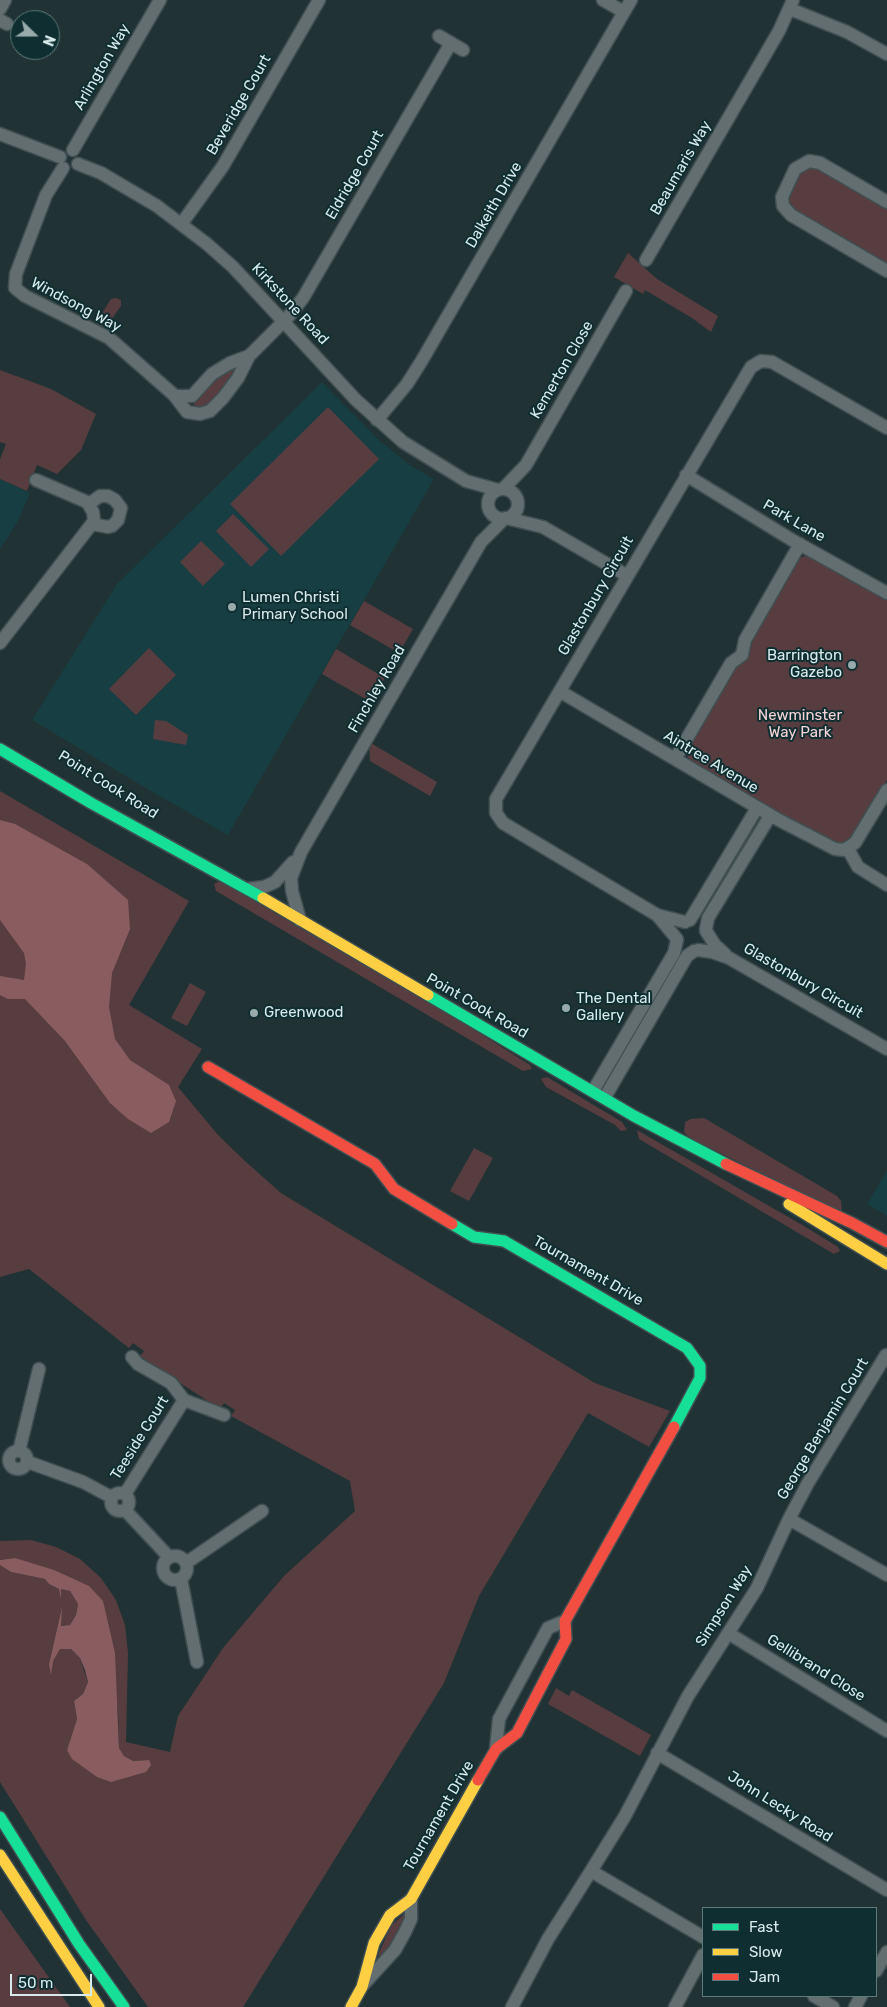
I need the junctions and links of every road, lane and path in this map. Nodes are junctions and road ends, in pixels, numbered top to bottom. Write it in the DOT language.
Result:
graph roads {
  1 [pos="5,0"];
  2 [pos="160,0"];
  3 [pos="319,0"];
  4 [pos="603,0"];
  5 [pos="631,0"];
  6 [pos="791,4"];
  7 [pos="0,9"];
  8 [pos="624,12"];
  9 [pos="439,36"];
  10 [pos="451,43"];
  11 [pos="463,50"];
  12 [pos="887,54"];
  13 [pos="0,134"];
  14 [pos="73,150"];
  15 [pos="61,162"];
  16 [pos="78,164"];
  17 [pos="887,202"];
  18 [pos="182,223"];
  19 [pos="646,260"];
  20 [pos="887,272"];
  21 [pos="626,291"];
  22 [pos="284,321"];
  23 [pos="249,356"];
  24 [pos="176,396"];
  25 [pos="192,396"];
  26 [pos="189,410"];
  27 [pos="377,420"];
  28 [pos="887,428"];
  29 [pos="526,465"];
  30 [pos="686,475"];
  31 [pos="36,480"];
  32 [pos="466,481"];
  33 [pos="500,490"];
  34 [pos="517,499"];
  35 [pos="88,504"];
  36 [pos="489,508"];
  37 [pos="505,518"];
  38 [pos="92,524"];
  39 [pos="542,527"];
  40 [pos="481,542"];
  41 [pos="800,544"];
  42 [pos="626,575"];
  43 [pos="887,593"];
  44 [pos="0,643"];
  45 [pos="561,692"];
  46 [pos="2,744"];
  47 [pos="675,759"];
  48 [pos="887,790"];
  49 [pos="758,808"];
  50 [pos="770,816"];
  51 [pos="848,848"];
  52 [pos="300,852"];
  53 [pos="722,868"];
  54 [pos="733,875"];
  55 [pos="887,885"];
  56 [pos="248,889"];
  57 [pos="657,915"];
  58 [pos="300,920"];
  59 [pos="688,921"];
  60 [pos="706,930"];
  61 [pos="677,940"];
  62 [pos="696,950"];
  63 [pos="729,958"];
  64 [pos="887,1049"];
  65 [pos="208,1067"];
  66 [pos="593,1091"];
  67 [pos="605,1098"];
  68 [pos="740,1172"];
  69 [pos="852,1223"];
  70 [pos="887,1242"];
  71 [pos="856,1246"];
  72 [pos="887,1264"];
  73 [pos="886,1355"];
  74 [pos="132,1357"];
  75 [pos="39,1369"];
  76 [pos="184,1400"];
  77 [pos="224,1415"];
  78 [pos="20,1451"];
  79 [pos="4,1460"];
  80 [pos="28,1462"];
  81 [pos="125,1494"];
  82 [pos="111,1498"];
  83 [pos="125,1510"];
  84 [pos="262,1511"];
  85 [pos="789,1519"];
  86 [pos="169,1557"];
  87 [pos="186,1563"];
  88 [pos="887,1575"];
  89 [pos="181,1579"];
  90 [pos="565,1621"];
  91 [pos="728,1634"];
  92 [pos="197,1662"];
  93 [pos="887,1731"];
  94 [pos="496,1749"];
  95 [pos="656,1753"];
  96 [pos="0,1817"];
  97 [pos="0,1855"];
  98 [pos="591,1871"];
  99 [pos="887,1890"];
  100 [pos="411,1899"];
  101 [pos="702,1936"];
  102 [pos="887,1952"];
  103 [pos="370,1954"];
  104 [pos="702,1956"];
  105 [pos="386,1962"];
  106 [pos="877,1969"];
  107 [pos="362,1987"];
  108 [pos="816,1997"];
  109 [pos="98,2007"];
  110 [pos="124,2007"];
  111 [pos="351,2007"];
  112 [pos="512,2007"];
  113 [pos="675,2007"];
  114 [pos="833,2007"];
  1 -- 7 [label="street"];
  2 -- 14 [label="street, Arlington Way"];
  3 -- 18 [label="street, Beveridge Court"];
  4 -- 8 [label="street"];
  5 -- 8 [label="street, Dalkeith Drive"];
  6 -- 12 [label="street"];
  6 -- 19 [label="street, Beaumaris Way"];
  8 -- 27 [label="street, Dalkeith Drive"];
  9 -- 10 [label="street"];
  10 -- 11 [label="street"];
  10 -- 22 [label="street, Eldridge Court"];
  13 -- 15 [label="street"];
  14 -- 15 [label="street"];
  14 -- 16 [label="street"];
  15 -- 16 [label="street"];
  15 -- 24 [label="street, Windsong Way"];
  16 -- 18 [label="street, Kirkstone Road"];
  17 -- 20 [label="street"];
  18 -- 22 [label="street, Kirkstone Road"];
  21 -- 29 [label="street, Kemerton Close"];
  22 -- 23 [label="street"];
  22 -- 27 [label="street, Kirkstone Road"];
  23 -- 25 [label="street"];
  23 -- 26 [label="street"];
  24 -- 25 [label="street"];
  24 -- 26 [label="street, Windsong Way"];
  25 -- 26 [label="street"];
  27 -- 32 [label="street, Kirkstone Road"];
  28 -- 30 [label="street, Glastonbury Circuit"];
  29 -- 33 [label="street, Kemerton Close"];
  29 -- 34 [label="street, Kemerton Close"];
  30 -- 41 [label="street, Park Lane"];
  30 -- 42 [label="street, Glastonbury Circuit"];
  31 -- 35 [label="street"];
  32 -- 33 [label="street, Kirkstone Road"];
  32 -- 36 [label="street, Kirkstone Road"];
  33 -- 34 [label="street"];
  33 -- 36 [label="street"];
  34 -- 37 [label="street"];
  34 -- 39 [label="street"];
  35 -- 38 [label="street"];
  35 -- 38 [label="street"];
  36 -- 37 [label="street"];
  36 -- 40 [label="street, Finchley Road"];
  37 -- 39 [label="street"];
  37 -- 40 [label="street, Finchley Road"];
  38 -- 44 [label="street"];
  39 -- 42 [label="street"];
  40 -- 52 [label="street, Finchley Road"];
  41 -- 43 [label="street, Park Lane"];
  41 -- 47 [label="street"];
  42 -- 45 [label="street, Glastonbury Circuit"];
  45 -- 47 [label="street, Aintree Avenue"];
  45 -- 57 [label="street, Glastonbury Circuit"];
  46 -- 56 [label="street, Point Cook Road"];
  47 -- 49 [label="street, Aintree Avenue"];
  48 -- 51 [label="street"];
  49 -- 50 [label="street, Aintree Avenue"];
  49 -- 53 [label="street"];
  50 -- 51 [label="street, Aintree Avenue"];
  50 -- 54 [label="street"];
  51 -- 55 [label="street"];
  52 -- 56 [label="street, Finchley Road"];
  52 -- 58 [label="street, Finchley Road"];
  53 -- 54 [label="street"];
  53 -- 59 [label="street"];
  54 -- 60 [label="street"];
  56 -- 58 [label="street, Point Cook Road"];
  57 -- 59 [label="street, Glastonbury Circuit"];
  57 -- 61 [label="street, Glastonbury Circuit"];
  58 -- 66 [label="street, Point Cook Road"];
  59 -- 60 [label="street"];
  59 -- 61 [label="street"];
  60 -- 62 [label="street"];
  60 -- 63 [label="street, Glastonbury Circuit"];
  61 -- 62 [label="street"];
  61 -- 66 [label="street"];
  62 -- 63 [label="street, Glastonbury Circuit"];
  62 -- 67 [label="street"];
  63 -- 64 [label="street, Glastonbury Circuit"];
  65 -- 90 [label="street, Tournament Drive"];
  66 -- 67 [label="street, Point Cook Road"];
  67 -- 68 [label="street, Point Cook Road"];
  68 -- 69 [label="street, Point Cook Road"];
  68 -- 71 [label="street, Point Cook Road"];
  69 -- 70 [label="street, Point Cook Road"];
  69 -- 71 [label="street"];
  71 -- 72 [label="street, Point Cook Road"];
  73 -- 85 [label="street, George Benjamin Court"];
  74 -- 76 [label="street, Teeside Court"];
  75 -- 78 [label="street"];
  76 -- 77 [label="street, Teeside Court"];
  76 -- 81 [label="street, Teeside Court"];
  78 -- 79 [label="street"];
  78 -- 80 [label="street"];
  79 -- 80 [label="street"];
  80 -- 82 [label="street"];
  81 -- 82 [label="street"];
  81 -- 83 [label="street"];
  82 -- 83 [label="street"];
  83 -- 86 [label="street"];
  84 -- 87 [label="street"];
  85 -- 88 [label="street"];
  85 -- 91 [label="street, Simpson Way"];
  86 -- 87 [label="street"];
  86 -- 89 [label="street"];
  87 -- 89 [label="street"];
  89 -- 92 [label="street"];
  90 -- 94 [label="street, Tournament Drive"];
  90 -- 94 [label="street, Tournament Drive"];
  91 -- 93 [label="street, Gellibrand Close"];
  91 -- 95 [label="street, Simpson Way"];
  94 -- 100 [label="street, Tournament Drive"];
  95 -- 98 [label="street, Simpson Way"];
  95 -- 99 [label="street, John Lecky Road"];
  96 -- 110 [label="street"];
  97 -- 109 [label="street"];
  98 -- 101 [label="street"];
  98 -- 112 [label="street, Simpson Way"];
  100 -- 103 [label="street, Tournament Drive"];
  100 -- 105 [label="street, Tournament Drive"];
  102 -- 106 [label="street"];
  103 -- 105 [label="street"];
  103 -- 107 [label="street, Tournament Drive"];
  104 -- 113 [label="street"];
  105 -- 107 [label="street, Tournament Drive"];
  107 -- 111 [label="street, Tournament Drive"];
  108 -- 114 [label="street"];
}
